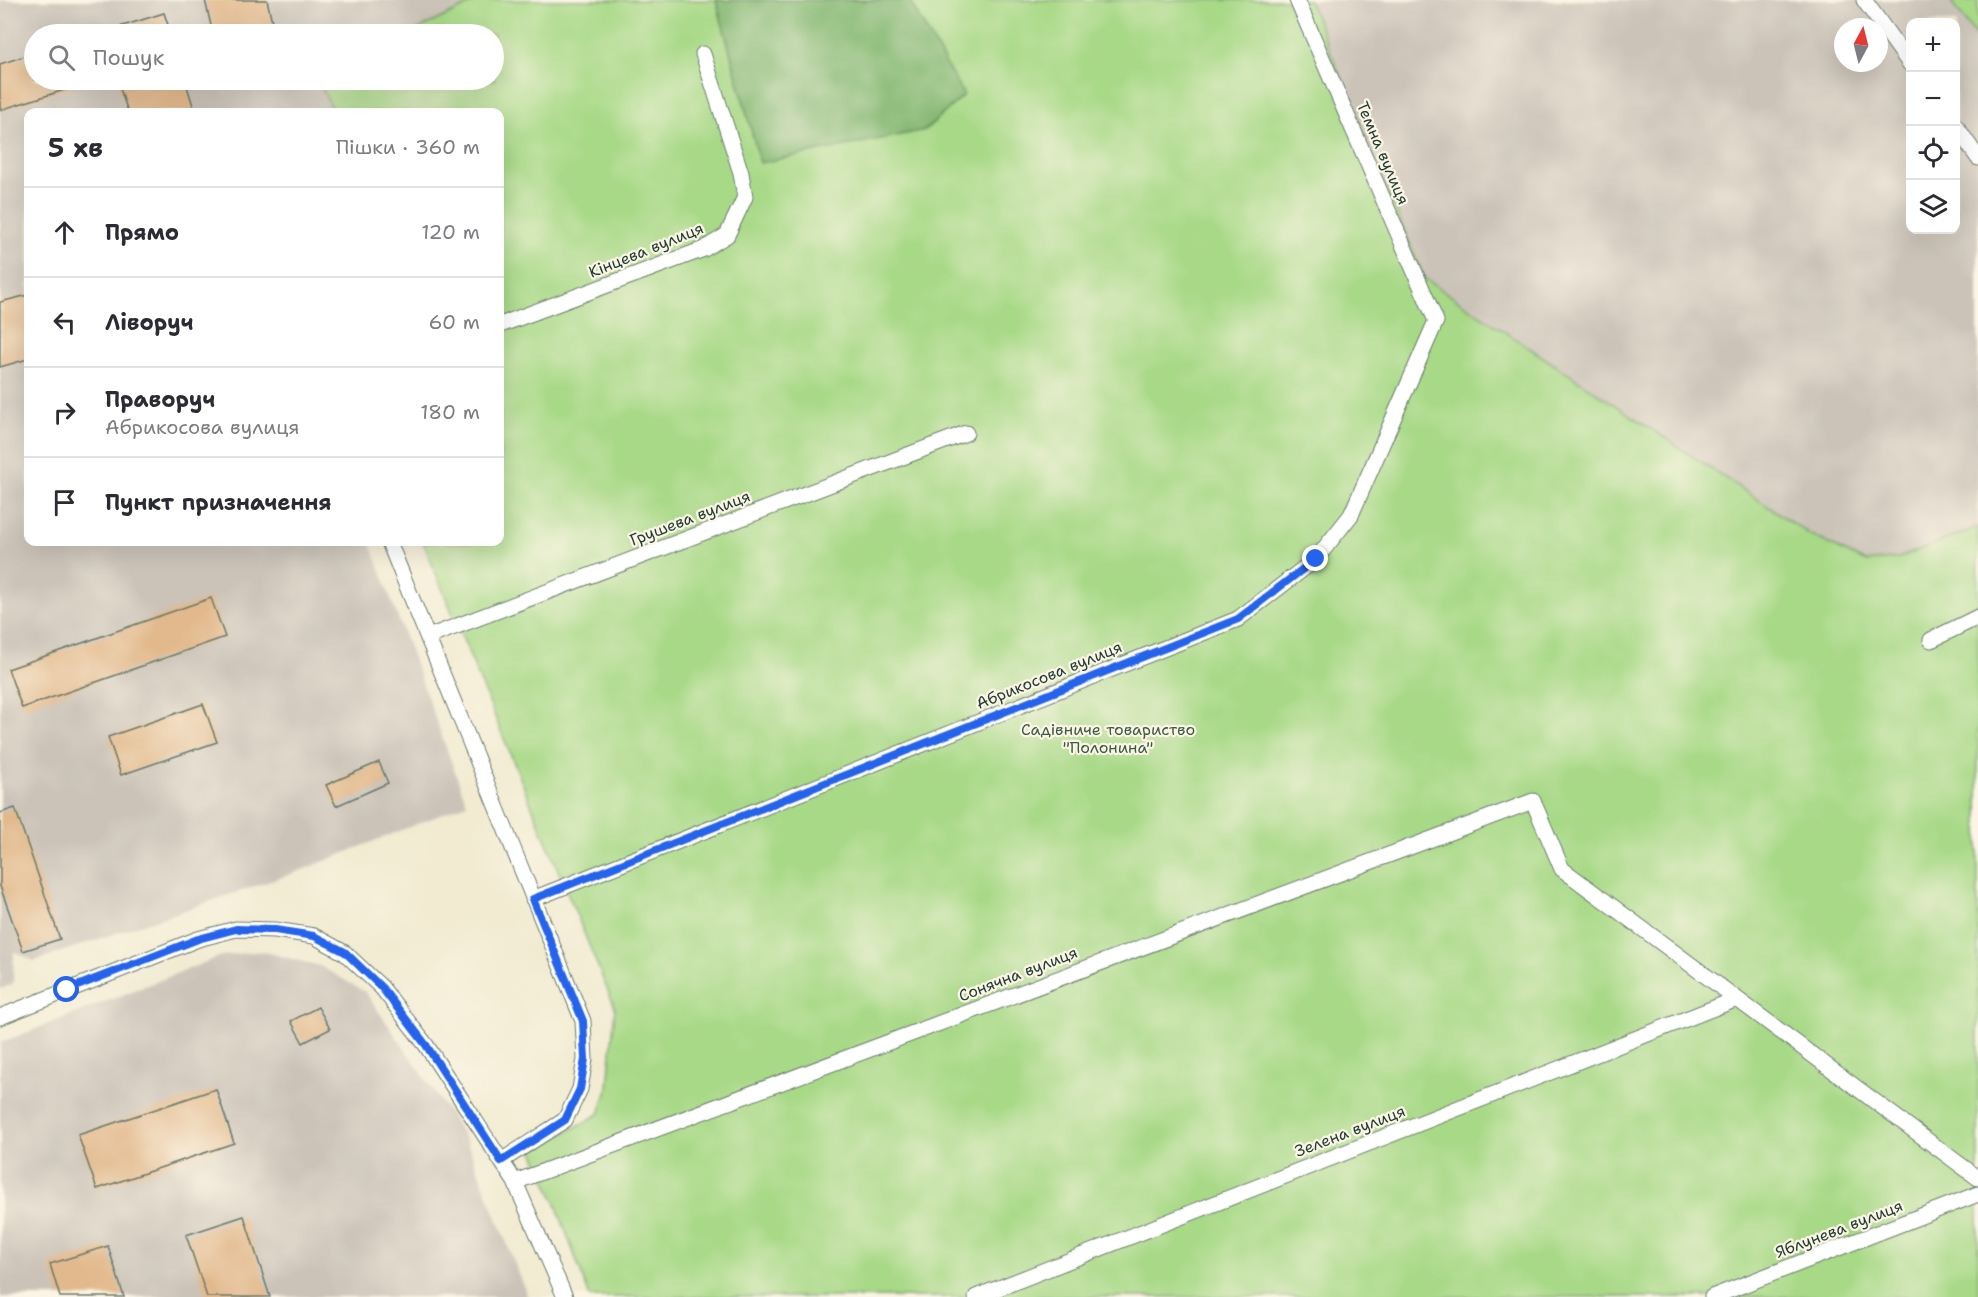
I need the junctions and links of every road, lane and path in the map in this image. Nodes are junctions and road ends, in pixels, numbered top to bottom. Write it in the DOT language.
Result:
graph roads {
  1 [pos="1297,0"];
  2 [pos="1864,0"];
  3 [pos="703,54"];
  4 [pos="1906,57"];
  5 [pos="1960,132"];
  6 [pos="1978,158"];
  7 [pos="1436,321"];
  8 [pos="504,324"];
  9 [pos="966,433"];
  10 [pos="391,546"];
  11 [pos="1978,617"];
  12 [pos="428,637"];
  13 [pos="1931,640"];
  14 [pos="533,899"];
  15 [pos="1737,999"];
  16 [pos="0,1017"];
  17 [pos="501,1161"];
  18 [pos="1978,1178"];
  19 [pos="515,1182"];
  20 [pos="1978,1194"];
  21 [pos="565,1297"];
  22 [pos="976,1297"];
  23 [pos="1712,1297"];
  1 -- 7 [label="lane, Темна вулиця"];
  2 -- 4 [label="lane"];
  3 -- 8 [label="lane, Кінцева вулиця"];
  5 -- 6 [label="lane"];
  7 -- 14 [label="lane, Абрикосова вулиця"];
  9 -- 12 [label="lane, Грушева вулиця"];
  10 -- 12 [label="lane"];
  11 -- 13 [label="lane"];
  12 -- 14 [label="lane"];
  14 -- 17 [label="lane"];
  15 -- 18 [label="lane"];
  15 -- 19 [label="lane, Сонячна вулиця"];
  15 -- 22 [label="lane, Зелена вулиця"];
  16 -- 17 [label="lane"];
  17 -- 19 [label="lane"];
  19 -- 21 [label="lane"];
  20 -- 23 [label="lane, Яблунева вулиця"];
}
